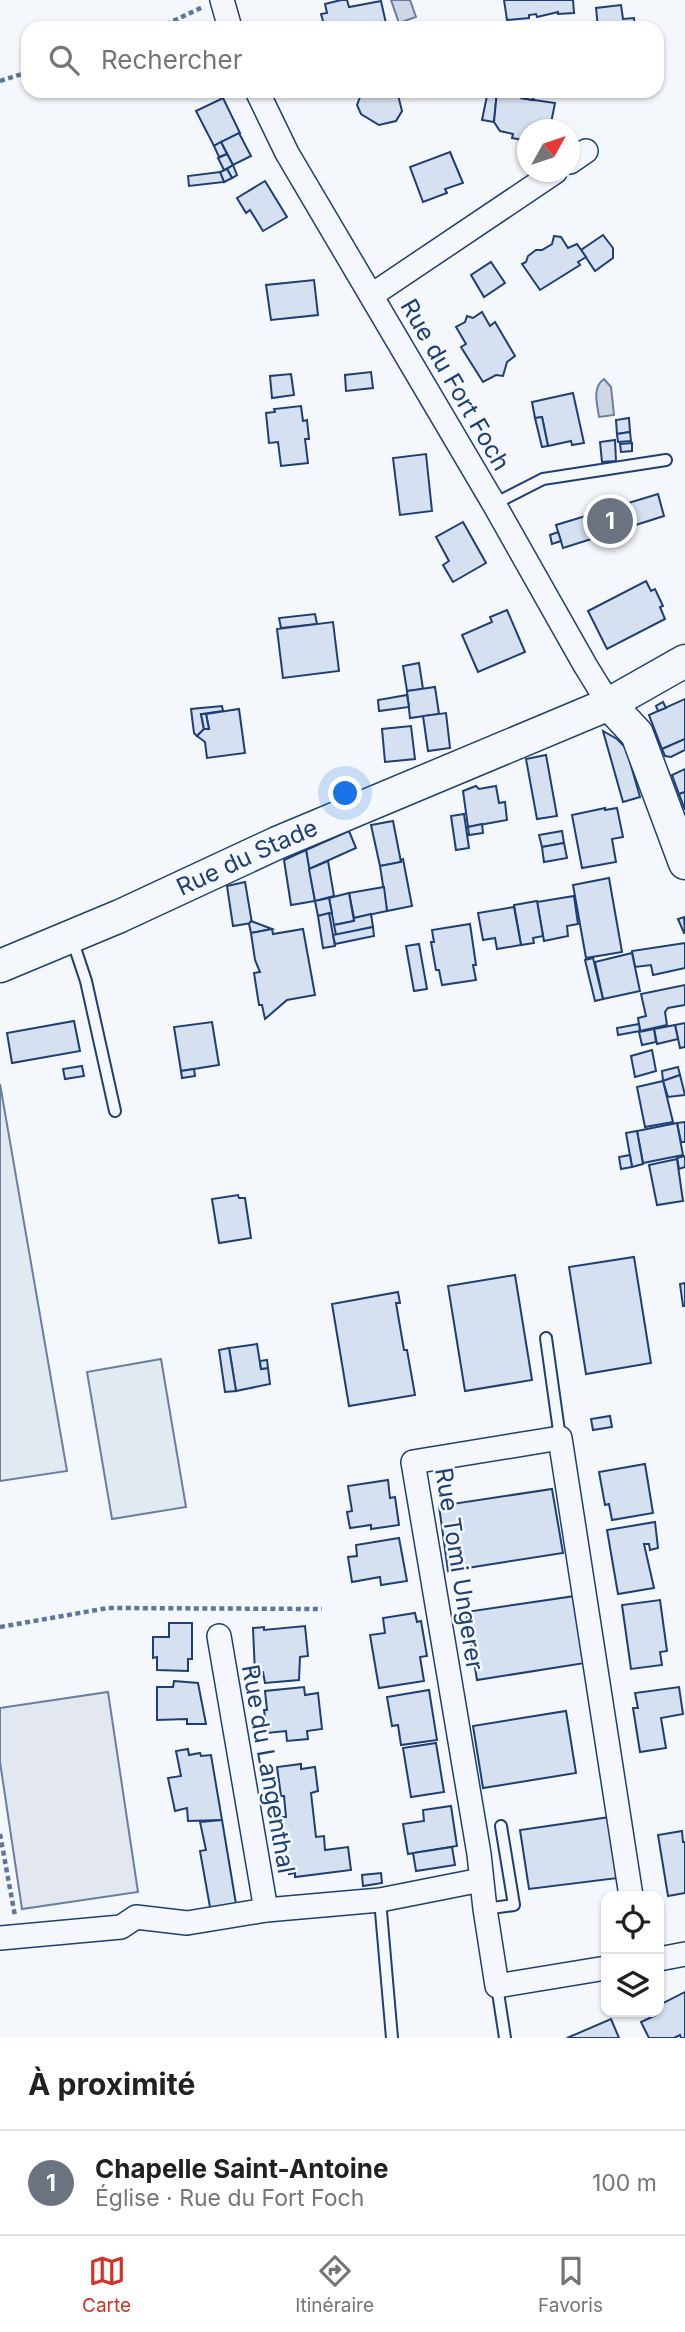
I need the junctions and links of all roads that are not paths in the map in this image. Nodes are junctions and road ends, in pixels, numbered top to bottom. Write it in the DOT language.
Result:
graph roads {
  1 [pos="216,2"];
  2 [pos="226,21"];
  3 [pos="260,98"];
  4 [pos="540,182"];
  5 [pos="372,295"];
  6 [pos="666,460"];
  7 [pos="494,504"];
  8 [pos="685,661"];
  9 [pos="609,704"];
  10 [pos="685,863"];
  11 [pos="71,936"];
  12 [pos="0,966"];
  13 [pos="115,1111"];
  14 [pos="546,1338"];
  15 [pos="560,1438"];
  16 [pos="219,1636"];
  17 [pos="501,1826"];
  18 [pos="481,1880"];
  19 [pos="630,1891"];
  20 [pos="380,1900"];
  21 [pos="485,1909"];
  22 [pos="266,1910"];
  23 [pos="10,1937"];
  24 [pos="685,1954"];
  25 [pos="664,1957"];
  26 [pos="601,1969"];
  27 [pos="497,1986"];
  28 [pos="392,2038"];
  29 [pos="505,2038"];
  1 -- 2 [label="street"];
  3 -- 5 [label="street, Rue du Fort Foch"];
  4 -- 5 [label="street"];
  5 -- 7 [label="street, Rue du Fort Foch"];
  6 -- 7 [label="lane"];
  7 -- 9 [label="street, Rue du Fort Foch"];
  8 -- 9 [label="street, Rue du Stade"];
  9 -- 10 [label="street"];
  9 -- 11 [label="street, Rue du Stade"];
  11 -- 12 [label="street, Rue du Stade"];
  11 -- 13 [label="lane"];
  14 -- 15 [label="lane"];
  15 -- 18 [label="street, Rue Tomi Ungerer"];
  15 -- 19 [label="street"];
  16 -- 22 [label="street, Rue du Langenthal"];
  17 -- 21 [label="lane"];
  18 -- 20 [label="street"];
  18 -- 21 [label="street, Rue Tomi Ungerer"];
  20 -- 22 [label="street"];
  20 -- 28 [label="lane"];
  21 -- 27 [label="street, Rue Tomi Ungerer"];
  22 -- 23 [label="street"];
  24 -- 25 [label="street"];
  26 -- 27 [label="street"];
  27 -- 29 [label="lane, Rue Tomi Ungerer"];
}
